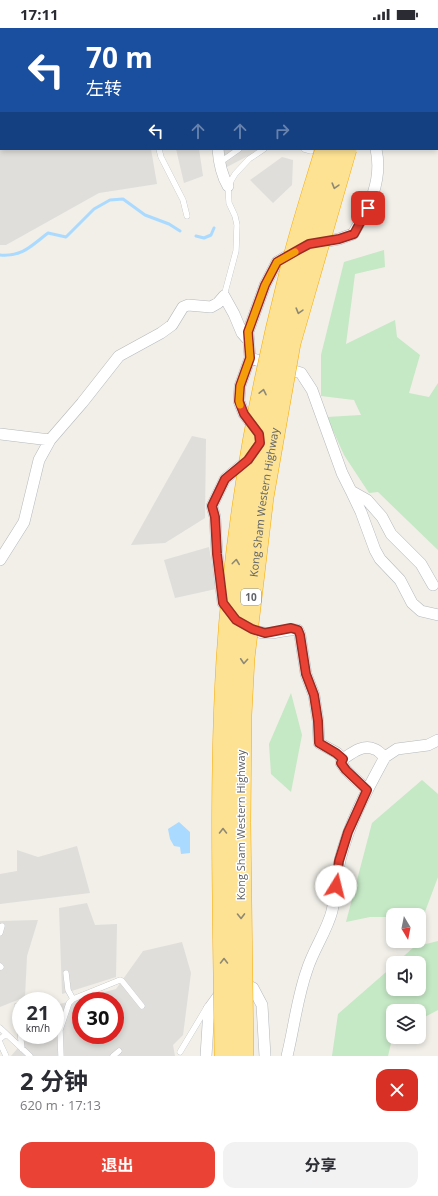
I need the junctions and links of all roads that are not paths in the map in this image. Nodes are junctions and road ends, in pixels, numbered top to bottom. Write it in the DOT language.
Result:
graph roads {
  1 [pos="159,150"];
  2 [pos="218,150"];
  3 [pos="238,150"];
  4 [pos="262,150"];
  5 [pos="319,150"];
  6 [pos="346,150"];
  7 [pos="376,150"];
  8 [pos="219,163"];
  9 [pos="228,186"];
  10 [pos="187,216"];
  11 [pos="224,296"];
  12 [pos="249,341"];
  13 [pos="250,358"];
  14 [pos="0,434"];
  15 [pos="50,440"];
  16 [pos="351,491"];
  17 [pos="0,560"];
  18 [pos="434,585"];
  19 [pos="438,615"];
  20 [pos="438,740"];
  21 [pos="385,757"];
  22 [pos="343,759"];
  23 [pos="367,790"];
  24 [pos="2,926"];
  25 [pos="0,933"];
  26 [pos="66,973"];
  27 [pos="89,992"];
  28 [pos="72,997"];
  29 [pos="72,1000"];
  30 [pos="142,1006"];
  31 [pos="212,1006"];
  32 [pos="0,1028"];
  33 [pos="6,1034"];
  34 [pos="0,1039"];
  35 [pos="0,1043"];
  36 [pos="21,1044"];
  37 [pos="22,1049"];
  38 [pos="119,1051"];
  39 [pos="180,1052"];
  40 [pos="6,1056"];
  41 [pos="30,1056"];
  42 [pos="61,1056"];
  43 [pos="113,1056"];
  44 [pos="206,1056"];
  45 [pos="225,1056"];
  46 [pos="243,1056"];
  47 [pos="265,1056"];
  48 [pos="286,1056"];
  1 -- 10 [label="lane"];
  2 -- 8 [label="street"];
  3 -- 8 [label="lane"];
  4 -- 9 [label="lane"];
  45 -- 5 [label="highway, Kong Sham Western Highway / 10, one-way, bridge"];
  6 -- 46 [label="highway, Kong Sham Western Highway / 10, one-way, bridge"];
  7 -- 12 [label="street"];
  8 -- 9 [label="street"];
  9 -- 11 [label="lane"];
  11 -- 12 [label="street"];
  11 -- 15 [label="street"];
  12 -- 13 [label="street"];
  13 -- 16 [label="street"];
  13 -- 22 [label="street"];
  14 -- 15 [label="street"];
  15 -- 17 [label="street"];
  16 -- 18 [label="street"];
  16 -- 19 [label="street"];
  20 -- 21 [label="street"];
  21 -- 22 [label="street"];
  21 -- 23 [label="street"];
  22 -- 23 [label="street"];
  23 -- 48 [label="street"];
  24 -- 25 [label="lane"];
  26 -- 28 [label="lane"];
  27 -- 30 [label="lane"];
  29 -- 42 [label="lane"];
  31 -- 39 [label="lane"];
  31 -- 44 [label="street"];
  31 -- 47 [label="street"];
  32 -- 33 [label="lane"];
  33 -- 34 [label="lane"];
  33 -- 37 [label="lane"];
  35 -- 40 [label="lane"];
  36 -- 37 [label="lane"];
  37 -- 41 [label="lane"];
  38 -- 43 [label="lane"];
}
